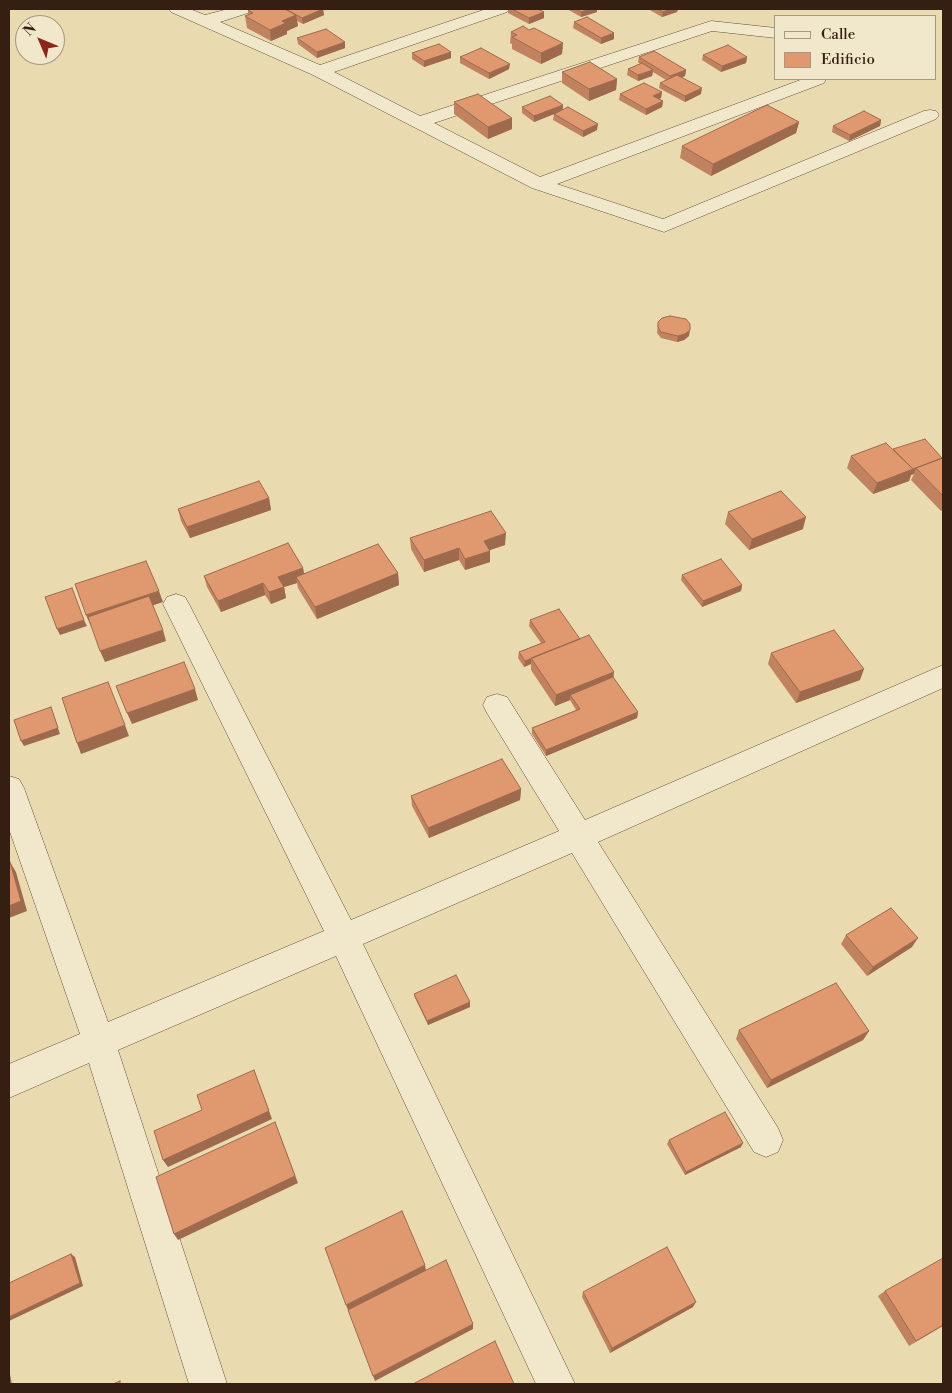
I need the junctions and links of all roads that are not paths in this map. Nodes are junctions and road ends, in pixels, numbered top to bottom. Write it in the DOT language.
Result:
graph roads {
  1 [pos="177,9"];
  2 [pos="245,9"];
  3 [pos="501,9"];
  4 [pos="204,21"];
  5 [pos="774,33"];
  6 [pos="319,71"];
  7 [pos="815,80"];
  8 [pos="930,115"];
  9 [pos="419,122"];
  10 [pos="539,184"];
  11 [pos="176,604"];
  12 [pos="943,676"];
  13 [pos="497,705"];
  14 [pos="9,788"];
  15 [pos="578,837"];
  16 [pos="344,938"];
  17 [pos="99,1042"];
  18 [pos="9,1081"];
  19 [pos="766,1140"];
  20 [pos="208,1384"];
  21 [pos="556,1384"];
  1 -- 4 [label="street"];
  2 -- 4 [label="street"];
  3 -- 6 [label="street"];
  4 -- 6 [label="street"];
  5 -- 9 [label="street"];
  6 -- 9 [label="street"];
  7 -- 10 [label="street"];
  8 -- 10 [label="street"];
  9 -- 10 [label="street"];
  11 -- 16 [label="street"];
  12 -- 15 [label="street"];
  13 -- 15 [label="street"];
  14 -- 17 [label="street"];
  15 -- 16 [label="street"];
  15 -- 19 [label="street"];
  16 -- 17 [label="street"];
  16 -- 21 [label="street"];
  17 -- 18 [label="street"];
  17 -- 20 [label="street"];
}
